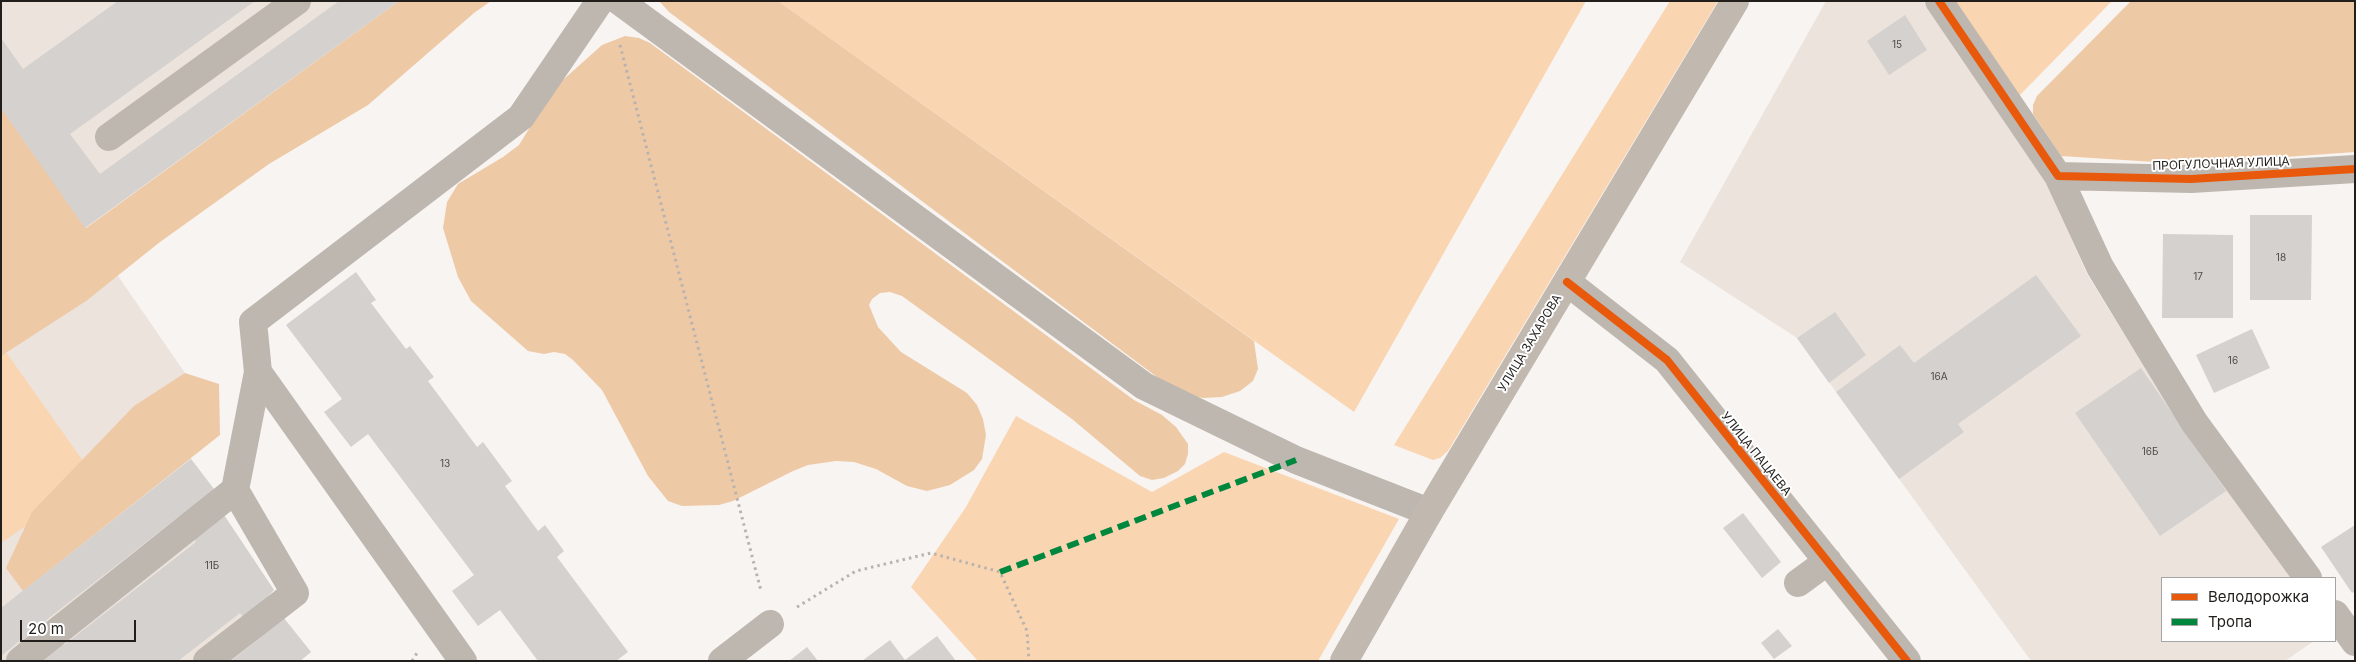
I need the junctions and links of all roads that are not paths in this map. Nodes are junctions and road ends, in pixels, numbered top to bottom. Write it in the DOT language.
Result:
graph roads {
  1 [pos="297,1"];
  2 [pos="600,1"];
  3 [pos="619,1"];
  4 [pos="1735,1"];
  5 [pos="1939,1"];
  6 [pos="109,137"];
  7 [pos="2355,169"];
  8 [pos="2058,176"];
  9 [pos="1567,282"];
  10 [pos="258,372"];
  11 [pos="235,490"];
  12 [pos="1429,512"];
  13 [pos="1828,561"];
  14 [pos="2307,577"];
  15 [pos="1798,583"];
  16 [pos="2336,615"];
  17 [pos="770,624"];
  18 [pos="2355,642"];
  19 [pos="20,661"];
  20 [pos="207,661"];
  21 [pos="463,661"];
  22 [pos="722,661"];
  23 [pos="1344,661"];
  24 [pos="1908,661"];
  1 -- 6 [label="street"];
  2 -- 10 [label="street"];
  3 -- 12 [label="street"];
  4 -- 9 [label="main road, УЛИЦА ЗАХАРОВА"];
  5 -- 8 [label="street"];
  7 -- 8 [label="street, ПРОГУЛОЧНАЯ УЛИЦА"];
  8 -- 14 [label="street"];
  9 -- 12 [label="main road, УЛИЦА ЗАХАРОВА"];
  9 -- 13 [label="street, УЛИЦА ПАЦАЕВА"];
  10 -- 11 [label="street"];
  10 -- 21 [label="street"];
  11 -- 19 [label="street"];
  11 -- 20 [label="street"];
  12 -- 23 [label="main road, УЛИЦА ЗАХАРОВА"];
  13 -- 15 [label="street"];
  13 -- 24 [label="street, УЛИЦА ПАЦАЕВА"];
  16 -- 18 [label="street"];
  17 -- 22 [label="street"];
}
